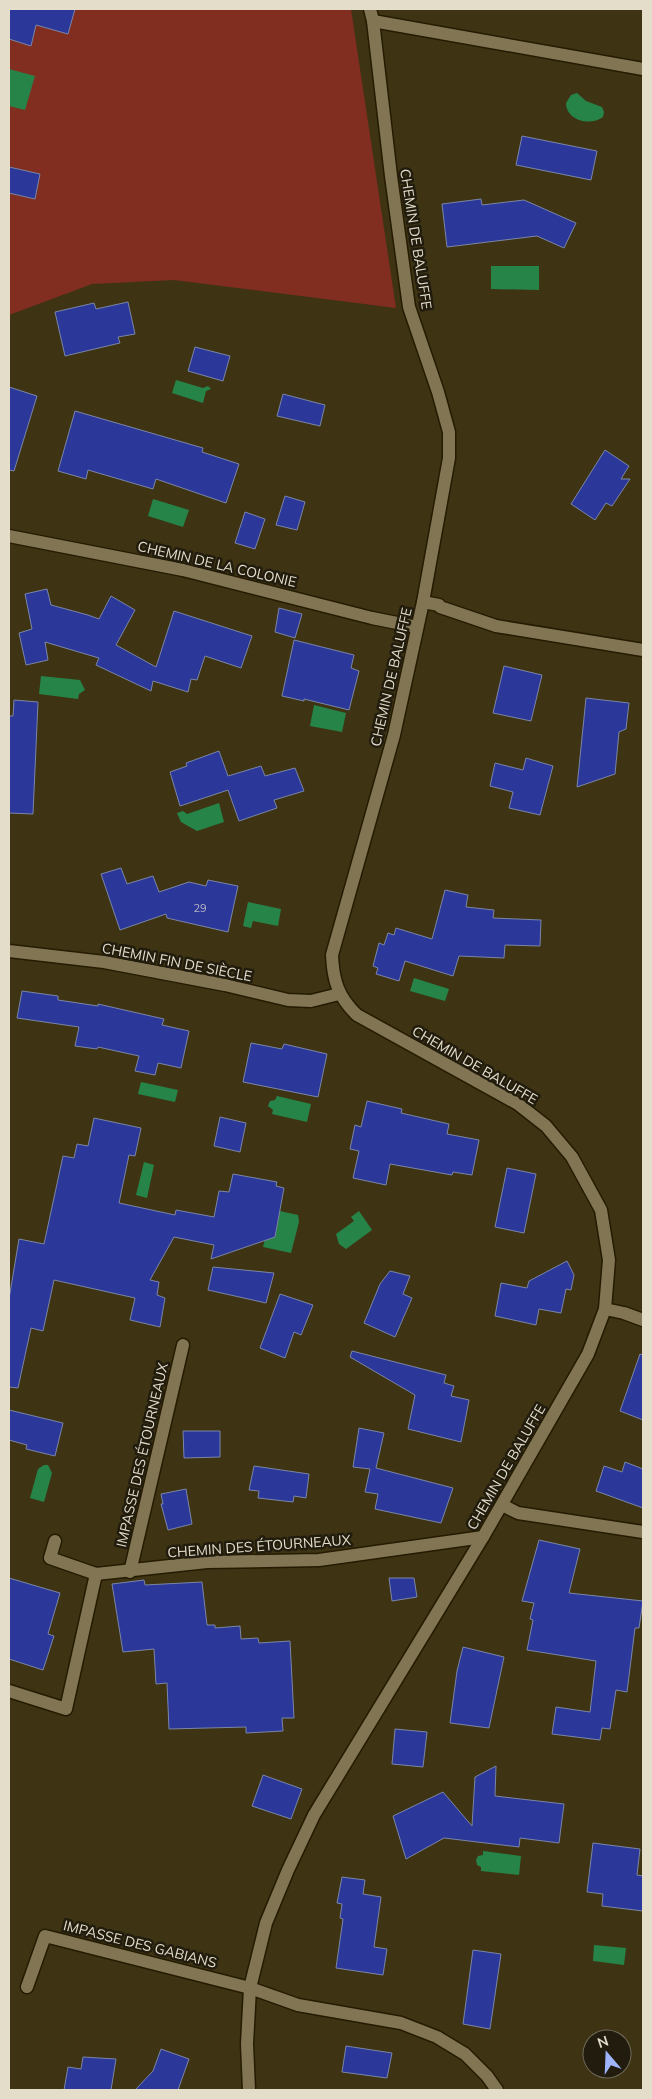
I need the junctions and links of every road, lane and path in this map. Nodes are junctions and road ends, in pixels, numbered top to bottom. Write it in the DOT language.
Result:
graph roads {
  1 [pos="371,15"];
  2 [pos="643,69"];
  3 [pos="9,536"];
  4 [pos="423,602"];
  5 [pos="417,627"];
  6 [pos="643,650"];
  7 [pos="9,951"];
  8 [pos="339,994"];
  9 [pos="605,1309"];
  10 [pos="643,1320"];
  11 [pos="183,1345"];
  12 [pos="502,1505"];
  13 [pos="643,1532"];
  14 [pos="483,1537"];
  15 [pos="55,1541"];
  16 [pos="130,1572"];
  17 [pos="96,1574"];
  18 [pos="9,1691"];
  19 [pos="28,1986"];
  20 [pos="250,1988"];
  21 [pos="249,2090"];
  22 [pos="497,2090"];
  1 -- 2 [label="street"];
  1 -- 4 [label="street, CHEMIN DE BALUFFE"];
  3 -- 5 [label="street, CHEMIN DE LA COLONIE"];
  4 -- 5 [label="street, CHEMIN DE BALUFFE"];
  4 -- 6 [label="street"];
  5 -- 8 [label="street, CHEMIN DE BALUFFE"];
  7 -- 8 [label="street, CHEMIN FIN DE SIÈCLE"];
  8 -- 9 [label="street, CHEMIN DE BALUFFE"];
  9 -- 10 [label="street"];
  9 -- 12 [label="street, CHEMIN DE BALUFFE"];
  11 -- 16 [label="street, IMPASSE DES ÉTOURNEAUX"];
  12 -- 13 [label="street"];
  12 -- 14 [label="street, CHEMIN DE BALUFFE"];
  14 -- 16 [label="street, CHEMIN DES ÉTOURNEAUX"];
  14 -- 20 [label="street, CHEMIN DE BALUFFE"];
  15 -- 17 [label="street, CHEMIN DES ÉTOURNEAUX"];
  16 -- 17 [label="street, CHEMIN DES ÉTOURNEAUX"];
  17 -- 18 [label="street"];
  19 -- 20 [label="street, IMPASSE DES GABIANS"];
  20 -- 21 [label="street, CHEMIN DE BALUFFE"];
  20 -- 22 [label="street"];
}
